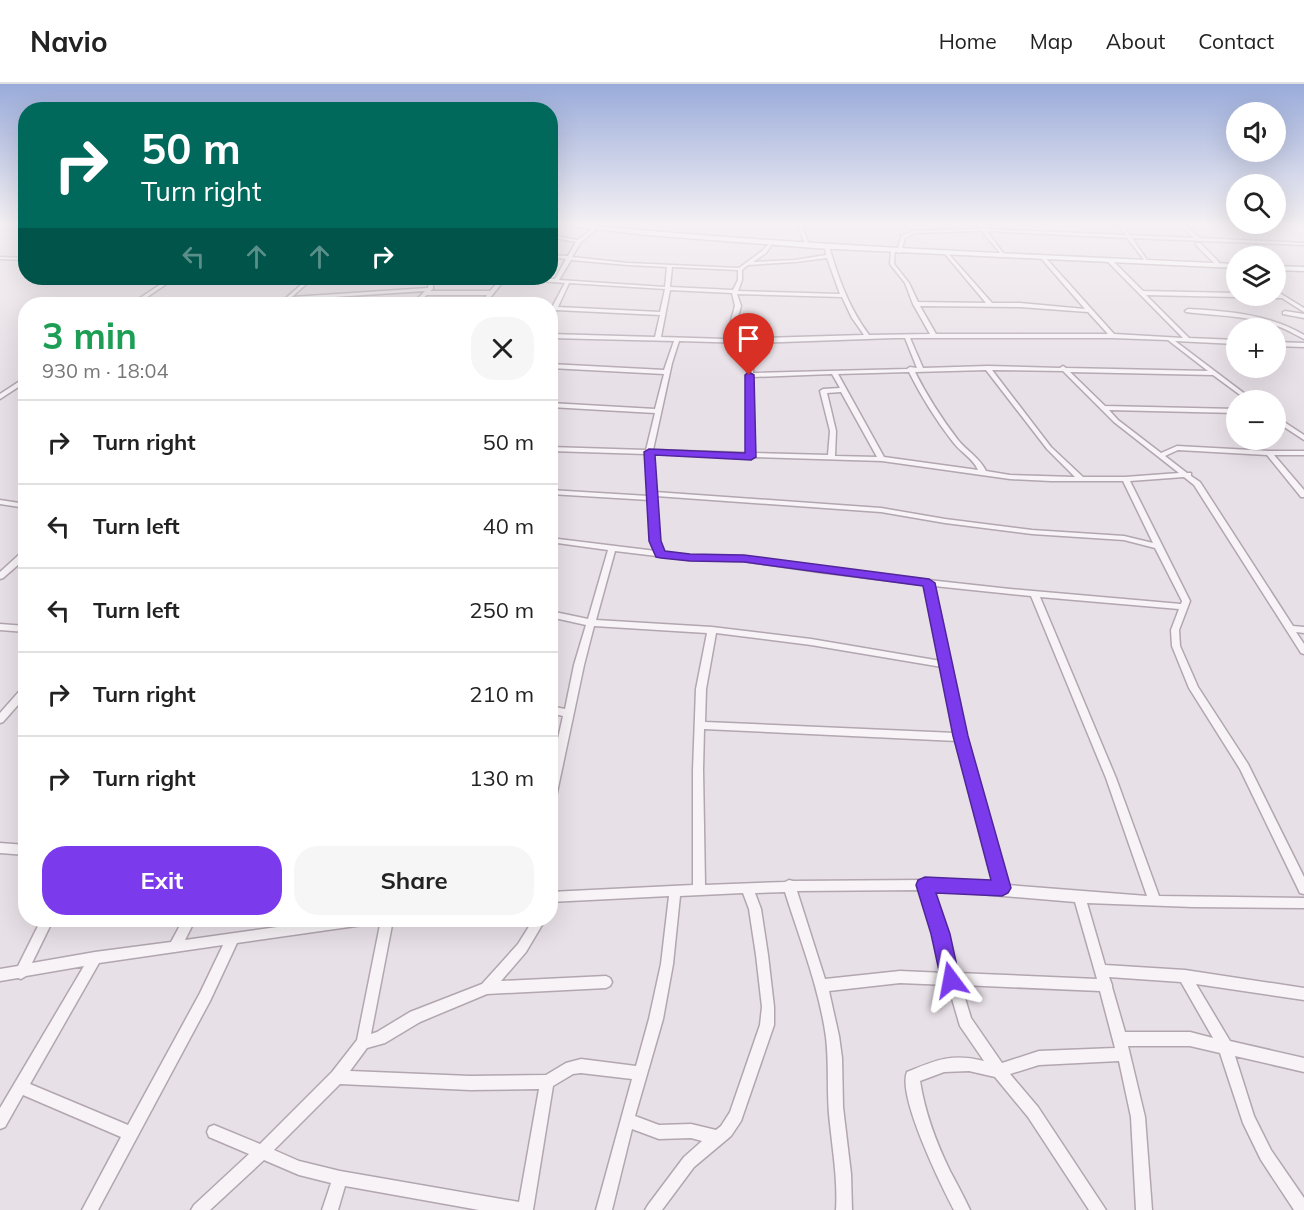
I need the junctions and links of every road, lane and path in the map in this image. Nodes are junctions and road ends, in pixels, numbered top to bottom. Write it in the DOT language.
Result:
graph roads {
  1 [pos="669,278"];
  2 [pos="740,278"];
  3 [pos="837,278"];
  4 [pos="903,278"];
  5 [pos="968,278"];
  6 [pos="1061,278"];
  7 [pos="1127,278"];
  8 [pos="558,281"];
  9 [pos="568,281"];
  10 [pos="162,285"];
  11 [pos="303,285"];
  12 [pos="429,285"];
  13 [pos="498,285"];
  14 [pos="669,288"];
  15 [pos="428,291"];
  16 [pos="734,292"];
  17 [pos="491,293"];
  18 [pos="1143,293"];
  19 [pos="1226,295"];
  20 [pos="349,296"];
  21 [pos="843,296"];
  22 [pos="144,297"];
  23 [pos="289,297"];
  24 [pos="328,297"];
  25 [pos="422,297"];
  26 [pos="488,297"];
  27 [pos="1286,300"];
  28 [pos="558,302"];
  29 [pos="916,304"];
  30 [pos="990,304"];
  31 [pos="558,308"];
  32 [pos="1304,310"];
  33 [pos="1091,311"];
  34 [pos="1188,311"];
  35 [pos="1285,313"];
  36 [pos="663,314"];
  37 [pos="1304,316"];
  38 [pos="558,336"];
  39 [pos="867,336"];
  40 [pos="907,336"];
  41 [pos="934,336"];
  42 [pos="1112,336"];
  43 [pos="1304,337"];
  44 [pos="658,338"];
  45 [pos="1168,338"];
  46 [pos="677,339"];
  47 [pos="729,339"];
  48 [pos="1188,340"];
  49 [pos="750,341"];
  50 [pos="1226,342"];
  51 [pos="1286,344"];
  52 [pos="1304,345"];
  53 [pos="558,366"];
  54 [pos="988,368"];
  55 [pos="1063,368"];
  56 [pos="910,369"];
  57 [pos="920,369"];
  58 [pos="667,372"];
  59 [pos="834,373"];
  60 [pos="1213,373"];
  61 [pos="749,375"];
  62 [pos="18,385"];
  63 [pos="844,390"];
  64 [pos="1236,390"];
  65 [pos="0,397"];
  66 [pos="558,405"];
  67 [pos="1103,408"];
  68 [pos="658,411"];
  69 [pos="1226,411"];
  70 [pos="1286,426"];
  71 [pos="1304,438"];
  72 [pos="558,449"];
  73 [pos="649,452"];
  74 [pos="1269,453"];
  75 [pos="1304,453"];
  76 [pos="1161,455"];
  77 [pos="751,457"];
  78 [pos="831,457"];
  79 [pos="882,459"];
  80 [pos="983,473"];
  81 [pos="1188,475"];
  82 [pos="1081,479"];
  83 [pos="1125,479"];
  84 [pos="558,492"];
  85 [pos="1304,495"];
  86 [pos="653,496"];
  87 [pos="0,502"];
  88 [pos="18,505"];
  89 [pos="558,541"];
  90 [pos="1159,547"];
  91 [pos="612,549"];
  92 [pos="661,554"];
  93 [pos="18,560"];
  94 [pos="0,576"];
  95 [pos="929,583"];
  96 [pos="1034,594"];
  97 [pos="1183,607"];
  98 [pos="558,616"];
  99 [pos="592,623"];
  100 [pos="0,627"];
  101 [pos="18,628"];
  102 [pos="1291,629"];
  103 [pos="712,630"];
  104 [pos="1304,630"];
  105 [pos="1304,651"];
  106 [pos="947,665"];
  107 [pos="18,698"];
  108 [pos="558,711"];
  109 [pos="568,714"];
  110 [pos="0,719"];
  111 [pos="700,725"];
  112 [pos="961,736"];
  113 [pos="558,763"];
  114 [pos="0,848"];
  115 [pos="18,849"];
  116 [pos="789,885"];
  117 [pos="925,885"];
  118 [pos="699,888"];
  119 [pos="747,888"];
  120 [pos="1002,888"];
  121 [pos="1304,889"];
  122 [pos="675,891"];
  123 [pos="558,897"];
  124 [pos="1080,897"];
  125 [pos="1155,901"];
  126 [pos="1304,903"];
  127 [pos="44,927"];
  128 [pos="186,927"];
  129 [pos="312,927"];
  130 [pos="386,927"];
  131 [pos="535,927"];
  132 [pos="233,938"];
  133 [pos="176,947"];
  134 [pos="95,958"];
  135 [pos="1101,970"];
  136 [pos="21,973"];
  137 [pos="0,975"];
  138 [pos="1185,975"];
  139 [pos="951,980"];
  140 [pos="606,982"];
  141 [pos="1106,986"];
  142 [pos="821,987"];
  143 [pos="487,988"];
  144 [pos="1304,994"];
  145 [pos="1120,1039"];
  146 [pos="363,1043"];
  147 [pos="1224,1046"];
  148 [pos="1124,1054"];
  149 [pos="1304,1065"];
  150 [pos="999,1071"];
  151 [pos="640,1073"];
  152 [pos="337,1077"];
  153 [pos="547,1082"];
  154 [pos="21,1087"];
  155 [pos="627,1120"];
  156 [pos="0,1122"];
  157 [pos="214,1132"];
  158 [pos="131,1134"];
  159 [pos="717,1138"];
  160 [pos="262,1152"];
  161 [pos="340,1178"];
  162 [pos="90,1210"];
  163 [pos="199,1210"];
  164 [pos="330,1210"];
  165 [pos="524,1210"];
  166 [pos="604,1210"];
  167 [pos="653,1210"];
  168 [pos="844,1210"];
  169 [pos="962,1210"];
  170 [pos="1098,1210"];
  171 [pos="1144,1210"];
  172 [pos="1303,1210"];
  1 -- 14 [label="street"];
  2 -- 16 [label="street"];
  3 -- 21 [label="street"];
  4 -- 29 [label="street"];
  5 -- 30 [label="street"];
  6 -- 33 [label="street"];
  7 -- 18 [label="street"];
  8 -- 9 [label="street"];
  9 -- 14 [label="street"];
  9 -- 28 [label="street"];
  10 -- 22 [label="street"];
  11 -- 23 [label="street"];
  12 -- 15 [label="street"];
  13 -- 17 [label="street"];
  14 -- 16 [label="street"];
  14 -- 36 [label="street"];
  15 -- 17 [label="street"];
  15 -- 20 [label="street"];
  15 -- 25 [label="street"];
  16 -- 21 [label="street"];
  16 -- 47 [label="street"];
  17 -- 26 [label="street"];
  18 -- 19 [label="street"];
  18 -- 48 [label="street"];
  20 -- 24 [label="street"];
  21 -- 39 [label="street"];
  27 -- 32 [label="street"];
  29 -- 30 [label="street"];
  29 -- 41 [label="street"];
  30 -- 33 [label="street"];
  31 -- 36 [label="street"];
  33 -- 42 [label="street"];
  34 -- 43 [label="street"];
  35 -- 37 [label="street"];
  36 -- 44 [label="street"];
  38 -- 44 [label="street"];
  39 -- 40 [label="street"];
  39 -- 49 [label="street"];
  40 -- 41 [label="street"];
  40 -- 57 [label="street"];
  41 -- 42 [label="street"];
  42 -- 45 [label="street"];
  44 -- 46 [label="street"];
  45 -- 48 [label="street"];
  45 -- 60 [label="street"];
  46 -- 47 [label="street"];
  46 -- 58 [label="street"];
  47 -- 49 [label="street"];
  48 -- 50 [label="street"];
  49 -- 61 [label="street"];
  51 -- 52 [label="street"];
  53 -- 58 [label="street"];
  54 -- 55 [label="street"];
  54 -- 57 [label="street"];
  54 -- 82 [label="street"];
  55 -- 60 [label="street"];
  55 -- 67 [label="street"];
  56 -- 57 [label="street"];
  56 -- 59 [label="street"];
  56 -- 80 [label="street"];
  58 -- 68 [label="street"];
  59 -- 61 [label="street"];
  59 -- 63 [label="street"];
  60 -- 64 [label="street"];
  61 -- 77 [label="street"];
  62 -- 65 [label="street"];
  63 -- 78 [label="street"];
  63 -- 79 [label="street"];
  66 -- 68 [label="street"];
  67 -- 69 [label="street"];
  67 -- 76 [label="street"];
  68 -- 73 [label="street"];
  70 -- 71 [label="street"];
  72 -- 73 [label="street"];
  73 -- 77 [label="street"];
  73 -- 86 [label="street"];
  74 -- 75 [label="street"];
  74 -- 76 [label="street"];
  74 -- 85 [label="street"];
  76 -- 81 [label="street"];
  77 -- 78 [label="street"];
  78 -- 79 [label="street"];
  79 -- 80 [label="street"];
  80 -- 82 [label="street"];
  81 -- 83 [label="street"];
  81 -- 102 [label="street"];
  82 -- 83 [label="street"];
  83 -- 90 [label="street"];
  84 -- 86 [label="street"];
  86 -- 90 [label="street"];
  86 -- 92 [label="street"];
  87 -- 88 [label="street"];
  89 -- 91 [label="street"];
  90 -- 97 [label="street"];
  91 -- 92 [label="street"];
  91 -- 99 [label="street"];
  92 -- 95 [label="street"];
  93 -- 94 [label="street"];
  95 -- 96 [label="street"];
  95 -- 106 [label="street"];
  96 -- 97 [label="street"];
  96 -- 125 [label="street"];
  97 -- 121 [label="street"];
  98 -- 99 [label="street"];
  99 -- 103 [label="street"];
  99 -- 109 [label="street"];
  100 -- 101 [label="street"];
  102 -- 104 [label="street"];
  102 -- 105 [label="street"];
  103 -- 106 [label="street"];
  103 -- 111 [label="street"];
  106 -- 112 [label="street"];
  107 -- 110 [label="street"];
  108 -- 109 [label="street"];
  109 -- 113 [label="street"];
  111 -- 112 [label="street"];
  111 -- 118 [label="street"];
  112 -- 120 [label="street"];
  114 -- 115 [label="street"];
  116 -- 117 [label="street"];
  116 -- 119 [label="street"];
  116 -- 142 [label="street"];
  117 -- 120 [label="street"];
  117 -- 139 [label="street"];
  118 -- 119 [label="street"];
  118 -- 122 [label="street"];
  119 -- 159 [label="street"];
  120 -- 124 [label="street"];
  122 -- 123 [label="street"];
  122 -- 151 [label="street"];
  124 -- 125 [label="street"];
  124 -- 135 [label="street"];
  125 -- 126 [label="street"];
  127 -- 136 [label="street"];
  128 -- 133 [label="street"];
  129 -- 132 [label="street"];
  130 -- 146 [label="street"];
  131 -- 143 [label="street"];
  132 -- 133 [label="street"];
  132 -- 158 [label="street"];
  133 -- 134 [label="street"];
  134 -- 136 [label="street"];
  134 -- 154 [label="street"];
  135 -- 138 [label="street"];
  135 -- 141 [label="street"];
  136 -- 137 [label="street"];
  138 -- 144 [label="street"];
  138 -- 147 [label="street"];
  139 -- 141 [label="street"];
  139 -- 142 [label="street"];
  139 -- 150 [label="street"];
  140 -- 143 [label="street"];
  141 -- 145 [label="street"];
  142 -- 168 [label="street"];
  143 -- 146 [label="street"];
  145 -- 147 [label="street"];
  145 -- 148 [label="street"];
  146 -- 152 [label="street"];
  147 -- 149 [label="street"];
  147 -- 172 [label="street"];
  148 -- 150 [label="street"];
  148 -- 171 [label="street"];
  150 -- 169 [label="street"];
  150 -- 170 [label="street"];
  151 -- 153 [label="street"];
  151 -- 155 [label="street"];
  152 -- 153 [label="street"];
  152 -- 160 [label="street"];
  153 -- 165 [label="street"];
  154 -- 156 [label="street"];
  154 -- 158 [label="street"];
  155 -- 159 [label="street"];
  155 -- 166 [label="street"];
  157 -- 160 [label="street"];
  158 -- 162 [label="street"];
  159 -- 167 [label="street"];
  160 -- 161 [label="street"];
  160 -- 163 [label="street"];
  161 -- 164 [label="street"];
  161 -- 165 [label="street"];
}
